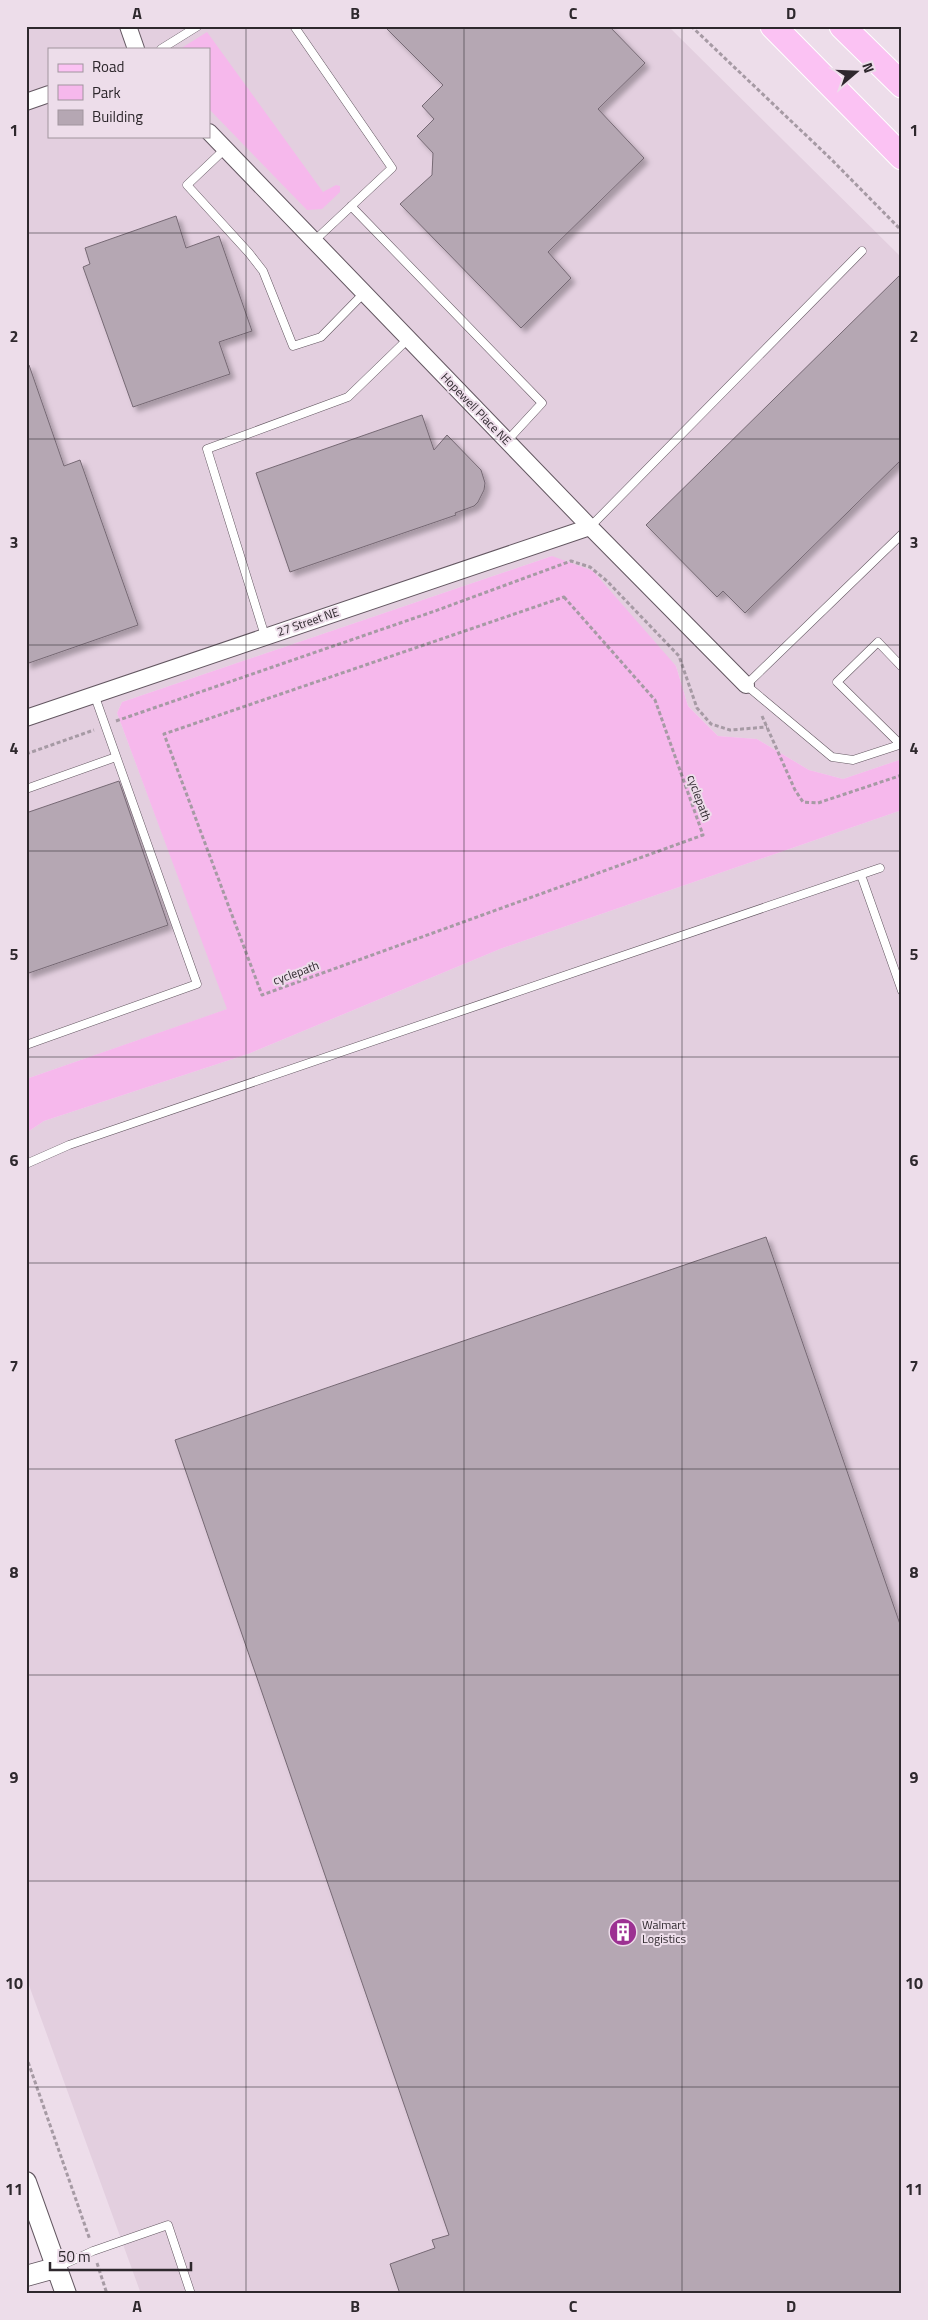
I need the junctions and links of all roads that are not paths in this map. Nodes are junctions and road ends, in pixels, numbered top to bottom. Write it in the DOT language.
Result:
graph roads {
  1 [pos="128,26"];
  2 [pos="198,26"];
  3 [pos="294,26"];
  4 [pos="774,26"];
  5 [pos="842,26"];
  6 [pos="136,48"];
  7 [pos="163,48"];
  8 [pos="902,85"];
  9 [pos="48,94"];
  10 [pos="26,102"];
  11 [pos="210,133"];
  12 [pos="225,149"];
  13 [pos="902,157"];
  14 [pos="351,206"];
  15 [pos="314,241"];
  16 [pos="862,251"];
  17 [pos="364,293"];
  18 [pos="408,339"];
  19 [pos="507,441"];
  20 [pos="590,527"];
  21 [pos="902,534"];
  22 [pos="265,636"];
  23 [pos="902,667"];
  24 [pos="746,684"];
  25 [pos="94,694"];
  26 [pos="26,718"];
  27 [pos="901,744"];
  28 [pos="116,757"];
  29 [pos="26,789"];
  30 [pos="880,868"];
  31 [pos="861,875"];
  32 [pos="902,991"];
  33 [pos="26,1045"];
  34 [pos="26,1164"];
  35 [pos="26,2182"];
  36 [pos="56,2268"];
  37 [pos="26,2276"];
  38 [pos="66,2294"];
  39 [pos="191,2294"];
  1 -- 6 [label="street"];
  2 -- 7 [label="lane"];
  3 -- 14 [label="lane"];
  4 -- 13 [label="main road"];
  5 -- 8 [label="main road"];
  9 -- 10 [label="street"];
  11 -- 12 [label="street, Hopewell Place NE"];
  12 -- 15 [label="street, Hopewell Place NE"];
  12 -- 17 [label="lane"];
  14 -- 15 [label="lane"];
  14 -- 19 [label="lane"];
  15 -- 17 [label="street, Hopewell Place NE"];
  16 -- 20 [label="lane"];
  17 -- 18 [label="street, Hopewell Place NE"];
  18 -- 19 [label="street, Hopewell Place NE"];
  18 -- 22 [label="lane"];
  19 -- 20 [label="street, Hopewell Place NE"];
  20 -- 22 [label="street, 27 Street NE"];
  20 -- 24 [label="street, Hopewell Place NE"];
  21 -- 24 [label="lane"];
  22 -- 25 [label="street, 27 Street NE"];
  23 -- 27 [label="lane"];
  24 -- 27 [label="lane"];
  25 -- 26 [label="street, 27 Street NE"];
  25 -- 28 [label="lane"];
  28 -- 29 [label="lane"];
  28 -- 33 [label="lane"];
  30 -- 31 [label="lane"];
  31 -- 32 [label="lane"];
  31 -- 34 [label="lane"];
  35 -- 36 [label="street"];
  36 -- 37 [label="street"];
  36 -- 38 [label="street"];
  36 -- 39 [label="lane"];
}
